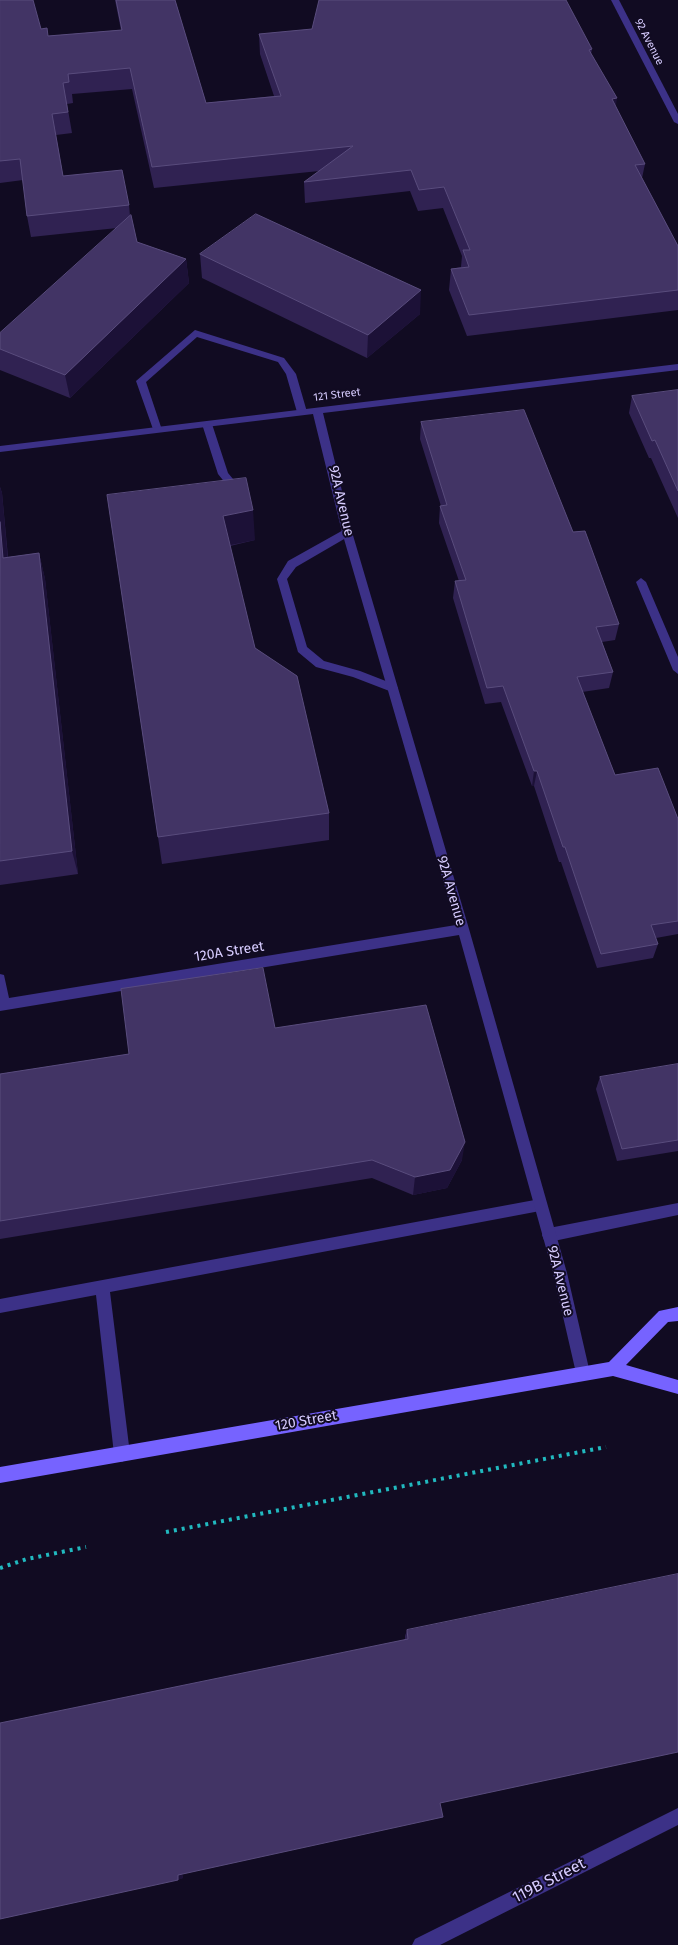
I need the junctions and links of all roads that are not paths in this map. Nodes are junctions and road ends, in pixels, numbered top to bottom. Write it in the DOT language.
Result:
graph roads {
  1 [pos="615,0"];
  2 [pos="678,122"];
  3 [pos="678,367"];
  4 [pos="316,410"];
  5 [pos="302,412"];
  6 [pos="207,424"];
  7 [pos="157,430"];
  8 [pos="0,449"];
  9 [pos="243,499"];
  10 [pos="347,532"];
  11 [pos="641,582"];
  12 [pos="678,670"];
  13 [pos="392,688"];
  14 [pos="463,929"];
  15 [pos="0,979"];
  16 [pos="1,1005"];
  17 [pos="540,1205"];
  18 [pos="678,1210"];
  19 [pos="549,1235"];
  20 [pos="102,1286"];
  21 [pos="0,1306"];
  22 [pos="678,1314"];
  23 [pos="613,1369"];
  24 [pos="583,1373"];
  25 [pos="678,1387"];
  26 [pos="122,1454"];
  27 [pos="0,1476"];
  28 [pos="678,1816"];
  29 [pos="421,1945"];
  1 -- 2 [label="street, 92 Avenue"];
  3 -- 4 [label="street, 121 Street"];
  4 -- 5 [label="street, 121 Street"];
  4 -- 10 [label="street, 92A Avenue"];
  5 -- 6 [label="street, 121 Street"];
  5 -- 7 [label="street"];
  6 -- 7 [label="street, 121 Street"];
  6 -- 9 [label="street"];
  7 -- 8 [label="street, 121 Street"];
  10 -- 13 [label="street, 92A Avenue"];
  10 -- 13 [label="street"];
  11 -- 12 [label="street"];
  13 -- 14 [label="street, 92A Avenue"];
  14 -- 16 [label="street, 120A Street"];
  14 -- 17 [label="street, 92A Avenue"];
  15 -- 16 [label="street"];
  17 -- 19 [label="street, 92A Avenue"];
  17 -- 20 [label="street"];
  18 -- 19 [label="street"];
  19 -- 24 [label="street, 92A Avenue"];
  20 -- 21 [label="street"];
  20 -- 26 [label="street"];
  22 -- 23 [label="main road"];
  23 -- 24 [label="main road, 120 Street"];
  23 -- 25 [label="main road, 120 Street"];
  24 -- 26 [label="main road, 120 Street"];
  26 -- 27 [label="main road, 120 Street"];
  28 -- 29 [label="street, 119B Street"];
}
